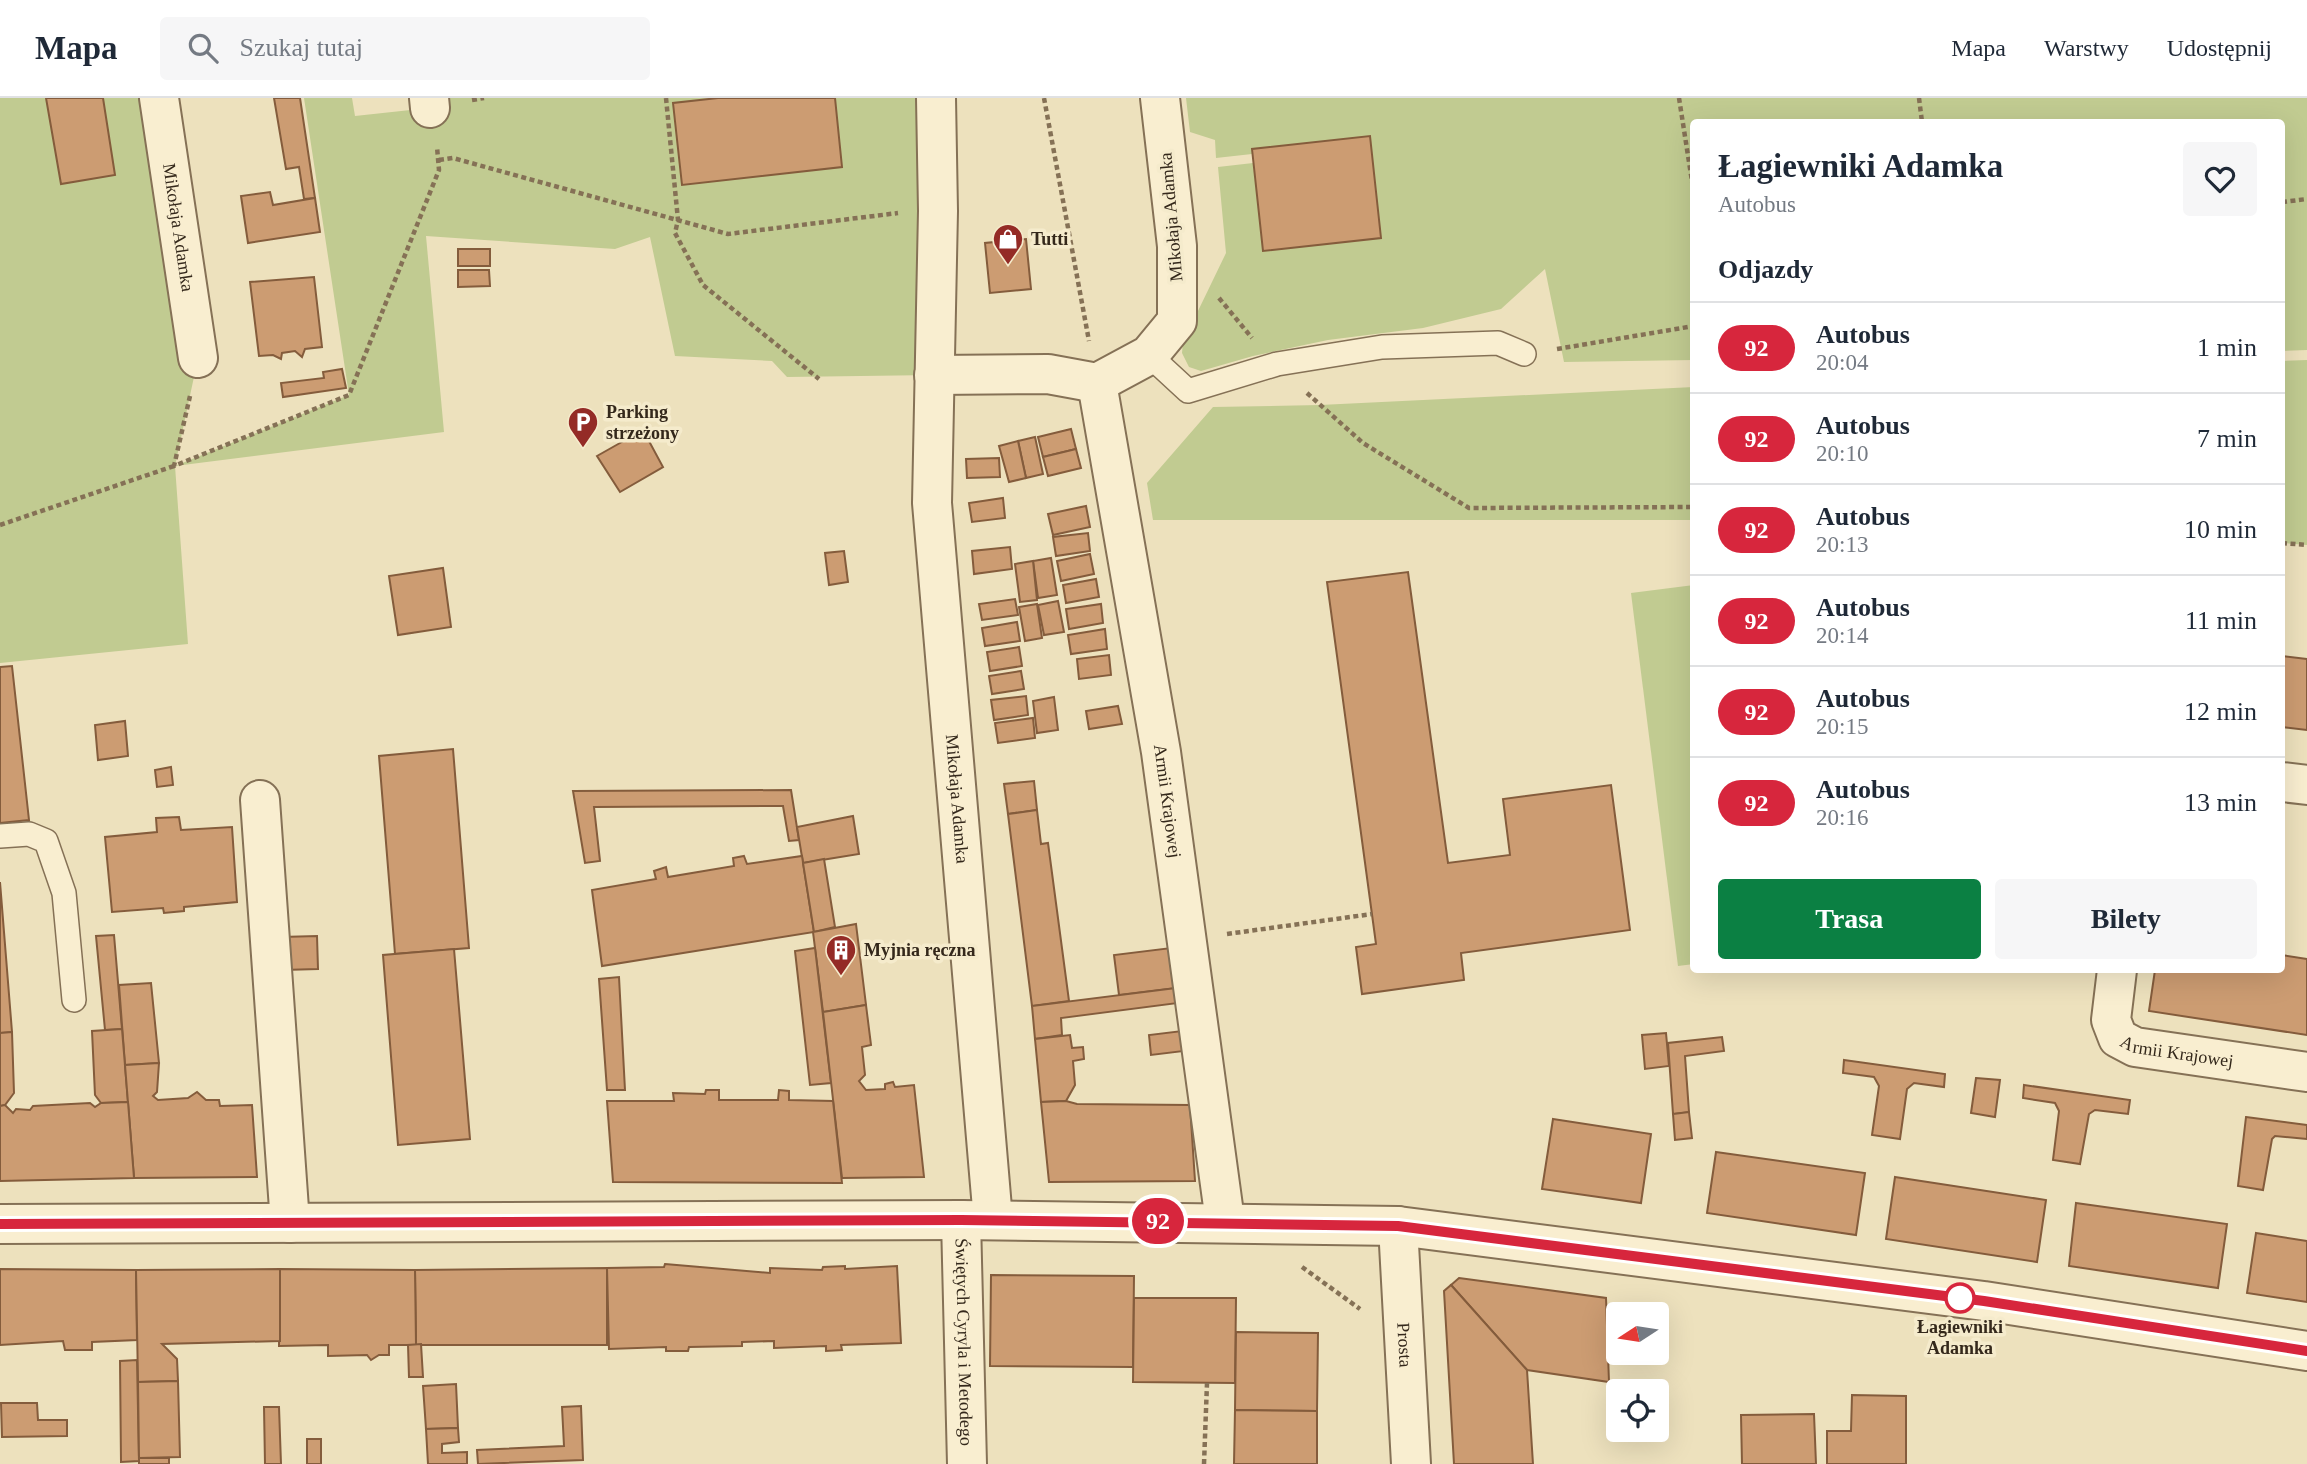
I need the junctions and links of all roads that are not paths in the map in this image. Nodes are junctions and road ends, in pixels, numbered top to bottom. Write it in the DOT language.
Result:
graph roads {
  1 [pos="159,98"];
  2 [pos="936,98"];
  3 [pos="1160,98"];
  4 [pos="1524,354"];
  5 [pos="1149,355"];
  6 [pos="198,358"];
  7 [pos="934,375"];
  8 [pos="1097,383"];
  9 [pos="2285,782"];
  10 [pos="2307,785"];
  11 [pos="260,800"];
  12 [pos="0,836"];
  13 [pos="2117,973"];
  14 [pos="74,1000"];
  15 [pos="2307,1072"];
  16 [pos="977,1220"];
  17 [pos="1225,1221"];
  18 [pos="290,1223"];
  19 [pos="0,1224"];
  20 [pos="1398,1226"];
  21 [pos="2307,1351"];
  22 [pos="967,1464"];
  23 [pos="1411,1464"];
  1 -- 6 [label="street, Mikołaja Adamka"];
  2 -- 7 [label="street, Mikołaja Adamka"];
  3 -- 5 [label="street, Mikołaja Adamka"];
  4 -- 5 [label="lane"];
  5 -- 8 [label="street, Mikołaja Adamka"];
  7 -- 8 [label="street"];
  7 -- 16 [label="street, Mikołaja Adamka"];
  8 -- 17 [label="street, Armii Krajowej"];
  9 -- 10 [label="street"];
  11 -- 18 [label="street"];
  12 -- 14 [label="lane"];
  13 -- 15 [label="street, Armii Krajowej"];
  16 -- 17 [label="street"];
  16 -- 18 [label="street"];
  16 -- 22 [label="street, Świętych Cyryla i Metodego"];
  17 -- 20 [label="street"];
  18 -- 19 [label="street"];
  20 -- 21 [label="street"];
  20 -- 23 [label="street, Prosta"];
}
